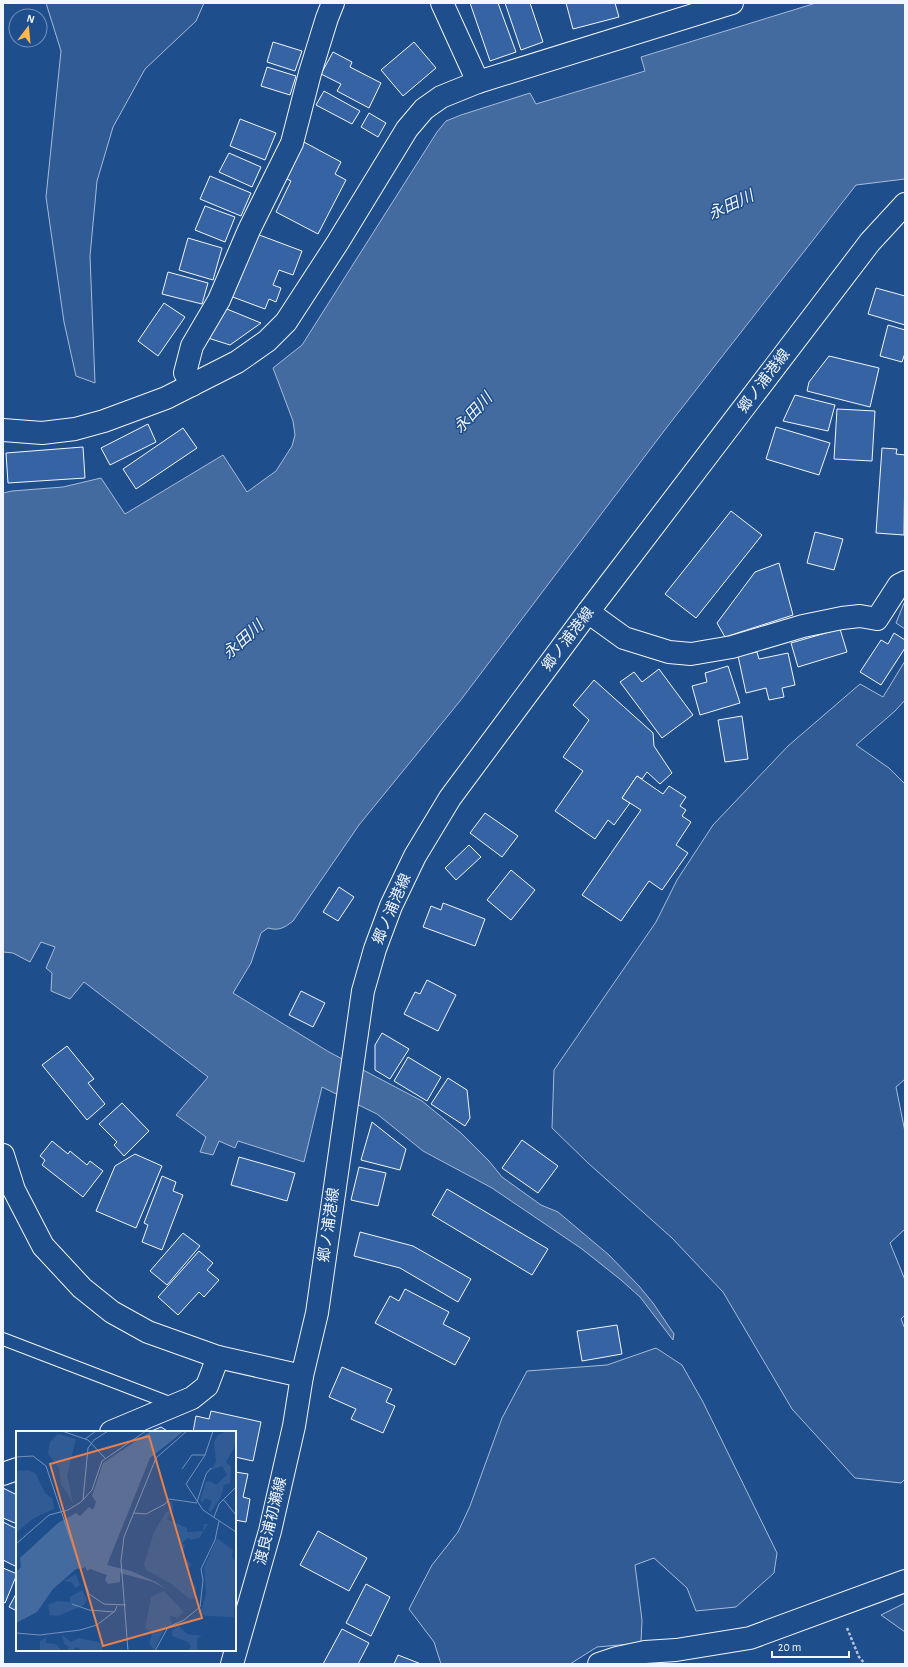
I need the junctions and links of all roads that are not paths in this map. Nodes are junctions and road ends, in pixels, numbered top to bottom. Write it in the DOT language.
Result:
graph roads {
  1 [pos="333,3"];
  2 [pos="442,3"];
  3 [pos="732,3"];
  4 [pos="478,82"];
  5 [pos="905,204"];
  6 [pos="192,385"];
  7 [pos="3,430"];
  8 [pos="905,582"];
  9 [pos="588,612"];
  10 [pos="3,1156"];
  11 [pos="3,1339"];
  12 [pos="218,1357"];
  13 [pos="302,1376"];
  14 [pos="176,1405"];
  15 [pos="113,1431"];
  16 [pos="16,1469"];
  17 [pos="3,1474"];
  18 [pos="905,1581"];
  19 [pos="236,1650"];
  20 [pos="236,1651"];
  21 [pos="232,1664"];
  22 [pos="599,1664"];
  1 -- 6 [label="street"];
  2 -- 4 [label="street"];
  3 -- 4 [label="street"];
  4 -- 6 [label="street"];
  5 -- 9 [label="street, 郷ノ浦港線"];
  6 -- 7 [label="street"];
  8 -- 9 [label="street"];
  9 -- 13 [label="street, 郷ノ浦港線"];
  10 -- 12 [label="street"];
  11 -- 14 [label="lane"];
  12 -- 13 [label="street"];
  12 -- 14 [label="street"];
  13 -- 19 [label="street, 渡良浦初瀬線"];
  14 -- 15 [label="street"];
  16 -- 17 [label="street"];
  18 -- 22 [label="street"];
  20 -- 21 [label="street, 渡良浦初瀬線"];
}
